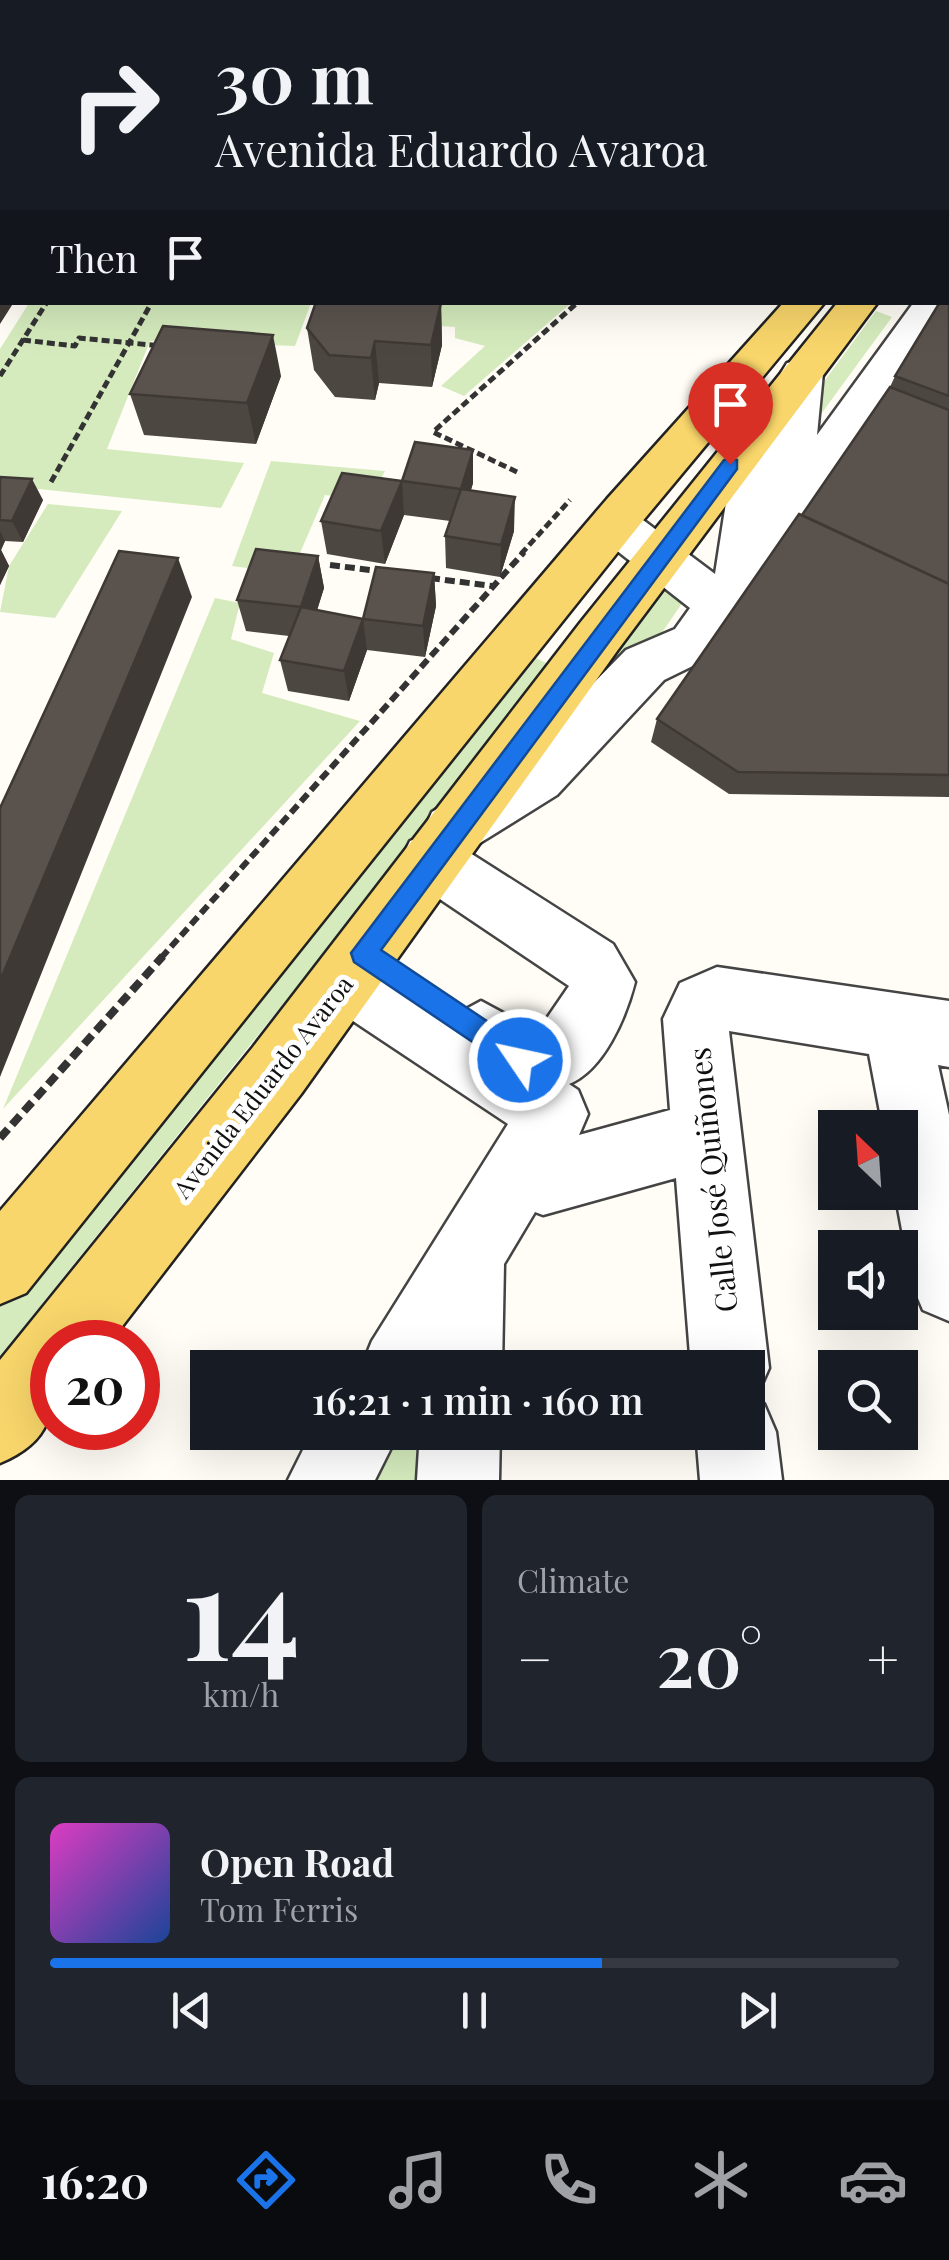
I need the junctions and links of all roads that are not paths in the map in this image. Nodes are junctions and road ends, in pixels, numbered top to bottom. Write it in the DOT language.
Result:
graph roads {
  1 [pos="803,305"];
  2 [pos="857,305"];
  3 [pos="933,305"];
  4 [pos="802,373"];
  5 [pos="614,526"];
  6 [pos="733,598"];
  7 [pos="350,844"];
  8 [pos="432,858"];
  9 [pos="354,966"];
  10 [pos="923,1031"];
  11 [pos="709,1134"];
  12 [pos="543,1180"];
  13 [pos="467,1257"];
  14 [pos="0,1267"];
  15 [pos="949,1284"];
  16 [pos="80,1320"];
  17 [pos="409,1350"];
  18 [pos="463,1350"];
  19 [pos="728,1350"];
  20 [pos="30,1384"];
  21 [pos="0,1423"];
  22 [pos="347,1450"];
  23 [pos="459,1450"];
  24 [pos="738,1450"];
  25 [pos="329,1480"];
  26 [pos="458,1480"];
  27 [pos="741,1480"];
  1 -- 5 [label="main road, Avenida Eduardo Avaroa"];
  2 -- 4 [label="main road, Avenida Eduardo Avaroa"];
  3 -- 6 [label="street"];
  4 -- 5 [label="main road, Avenida Eduardo Avaroa"];
  4 -- 6 [label="street"];
  5 -- 6 [label="street"];
  5 -- 7 [label="main road, Avenida Eduardo Avaroa"];
  5 -- 8 [label="main road, Avenida Eduardo Avaroa"];
  6 -- 8 [label="street"];
  7 -- 8 [label="main road"];
  7 -- 14 [label="main road, Avenida Eduardo Avaroa"];
  8 -- 9 [label="main road, Avenida Eduardo Avaroa"];
  8 -- 9 [label="street"];
  9 -- 13 [label="street"];
  9 -- 16 [label="main road, Avenida Eduardo Avaroa"];
  10 -- 11 [label="street, Calle José Quiñones"];
  10 -- 15 [label="street"];
  11 -- 12 [label="street"];
  11 -- 19 [label="street, Calle José Quiñones"];
  13 -- 17 [label="street"];
  13 -- 18 [label="street"];
  20 -- 21 [label="main road"];
  22 -- 25 [label="street"];
  23 -- 26 [label="street"];
  24 -- 27 [label="street"];
}
